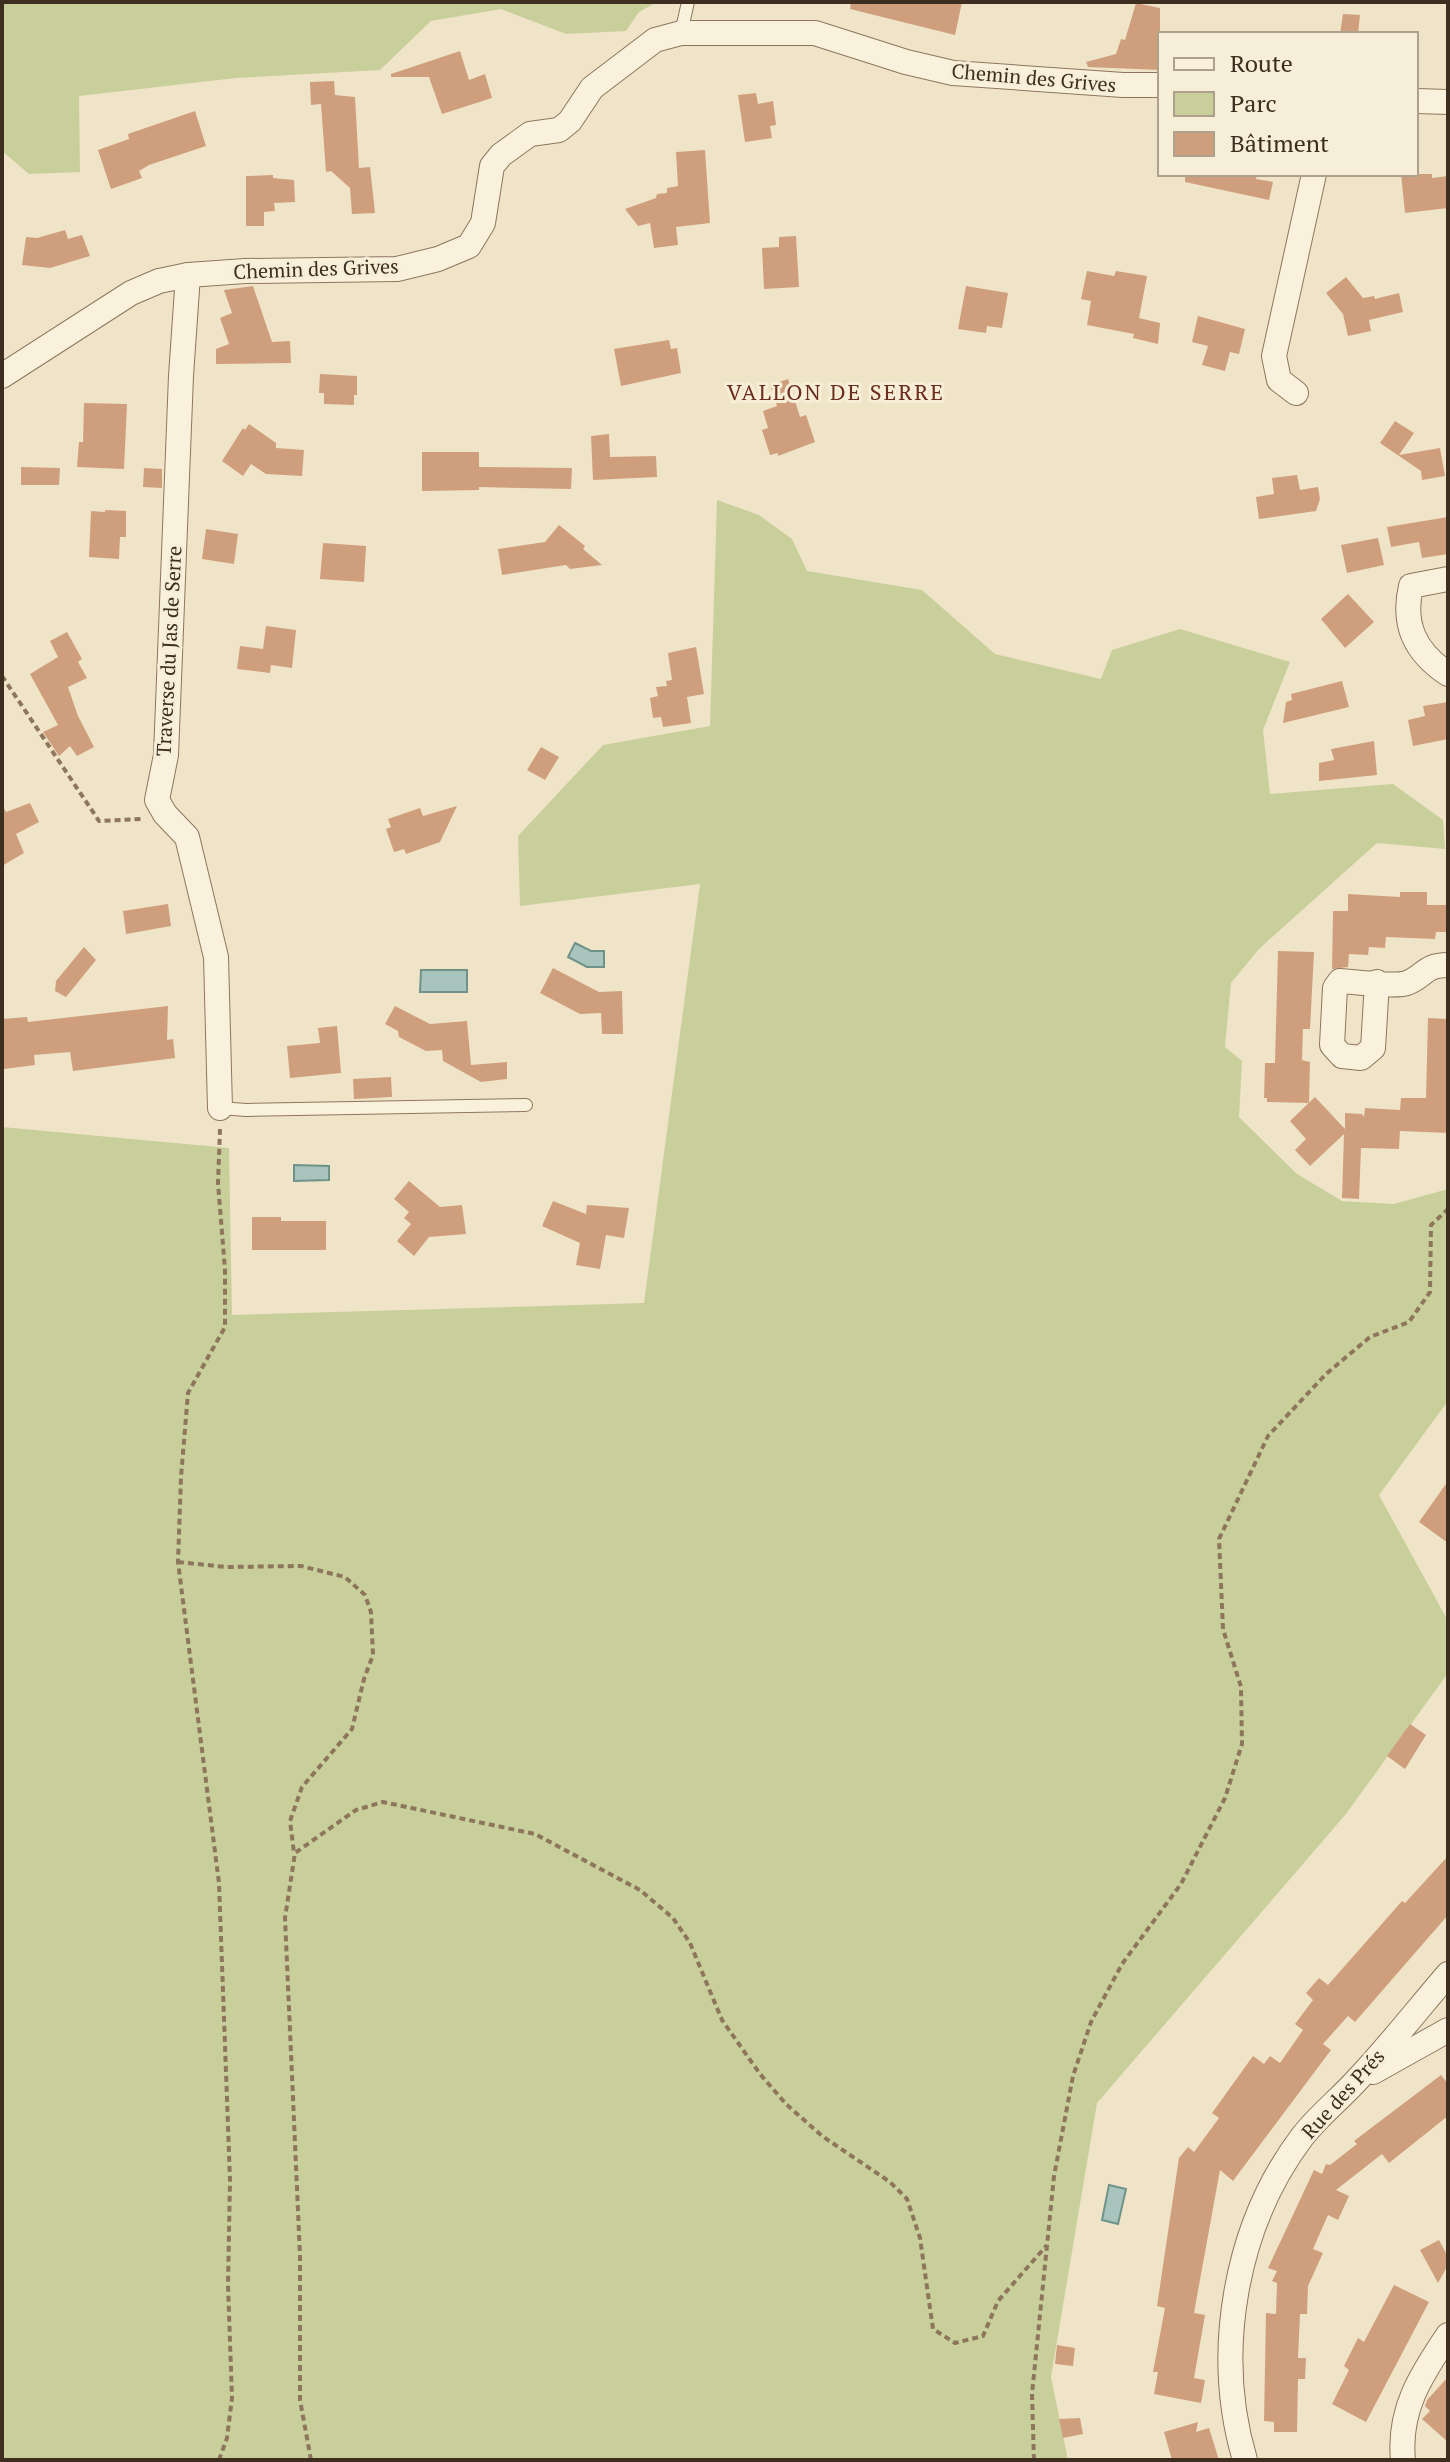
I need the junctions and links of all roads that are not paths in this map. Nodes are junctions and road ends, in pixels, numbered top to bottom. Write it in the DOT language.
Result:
graph roads {
  1 [pos="688,2"];
  2 [pos="681,33"];
  3 [pos="1158,85"];
  4 [pos="1418,101"];
  5 [pos="1448,102"];
  6 [pos="1314,176"];
  7 [pos="188,275"];
  8 [pos="2,376"];
  9 [pos="1296,393"];
  10 [pos="1448,579"];
  11 [pos="1448,674"];
  12 [pos="1448,965"];
  13 [pos="1377,982"];
  14 [pos="526,1105"];
  15 [pos="220,1108"];
  16 [pos="1448,1974"];
  17 [pos="1448,2030"];
  18 [pos="1357,2081"];
  19 [pos="1448,2335"];
  20 [pos="1245,2460"];
  21 [pos="1403,2460"];
  1 -- 2 [label="lane"];
  2 -- 3 [label="street, Chemin des Grives"];
  2 -- 7 [label="street, Chemin des Grives"];
  4 -- 5 [label="street"];
  6 -- 9 [label="street"];
  7 -- 8 [label="street, Chemin des Grives"];
  7 -- 15 [label="street, Traverse du Jas de Serre"];
  10 -- 11 [label="street"];
  12 -- 13 [label="street"];
  14 -- 15 [label="lane"];
  16 -- 18 [label="street, Rue des Prés"];
  17 -- 18 [label="street"];
  18 -- 20 [label="street, Rue des Prés"];
  19 -- 21 [label="street"];
}
